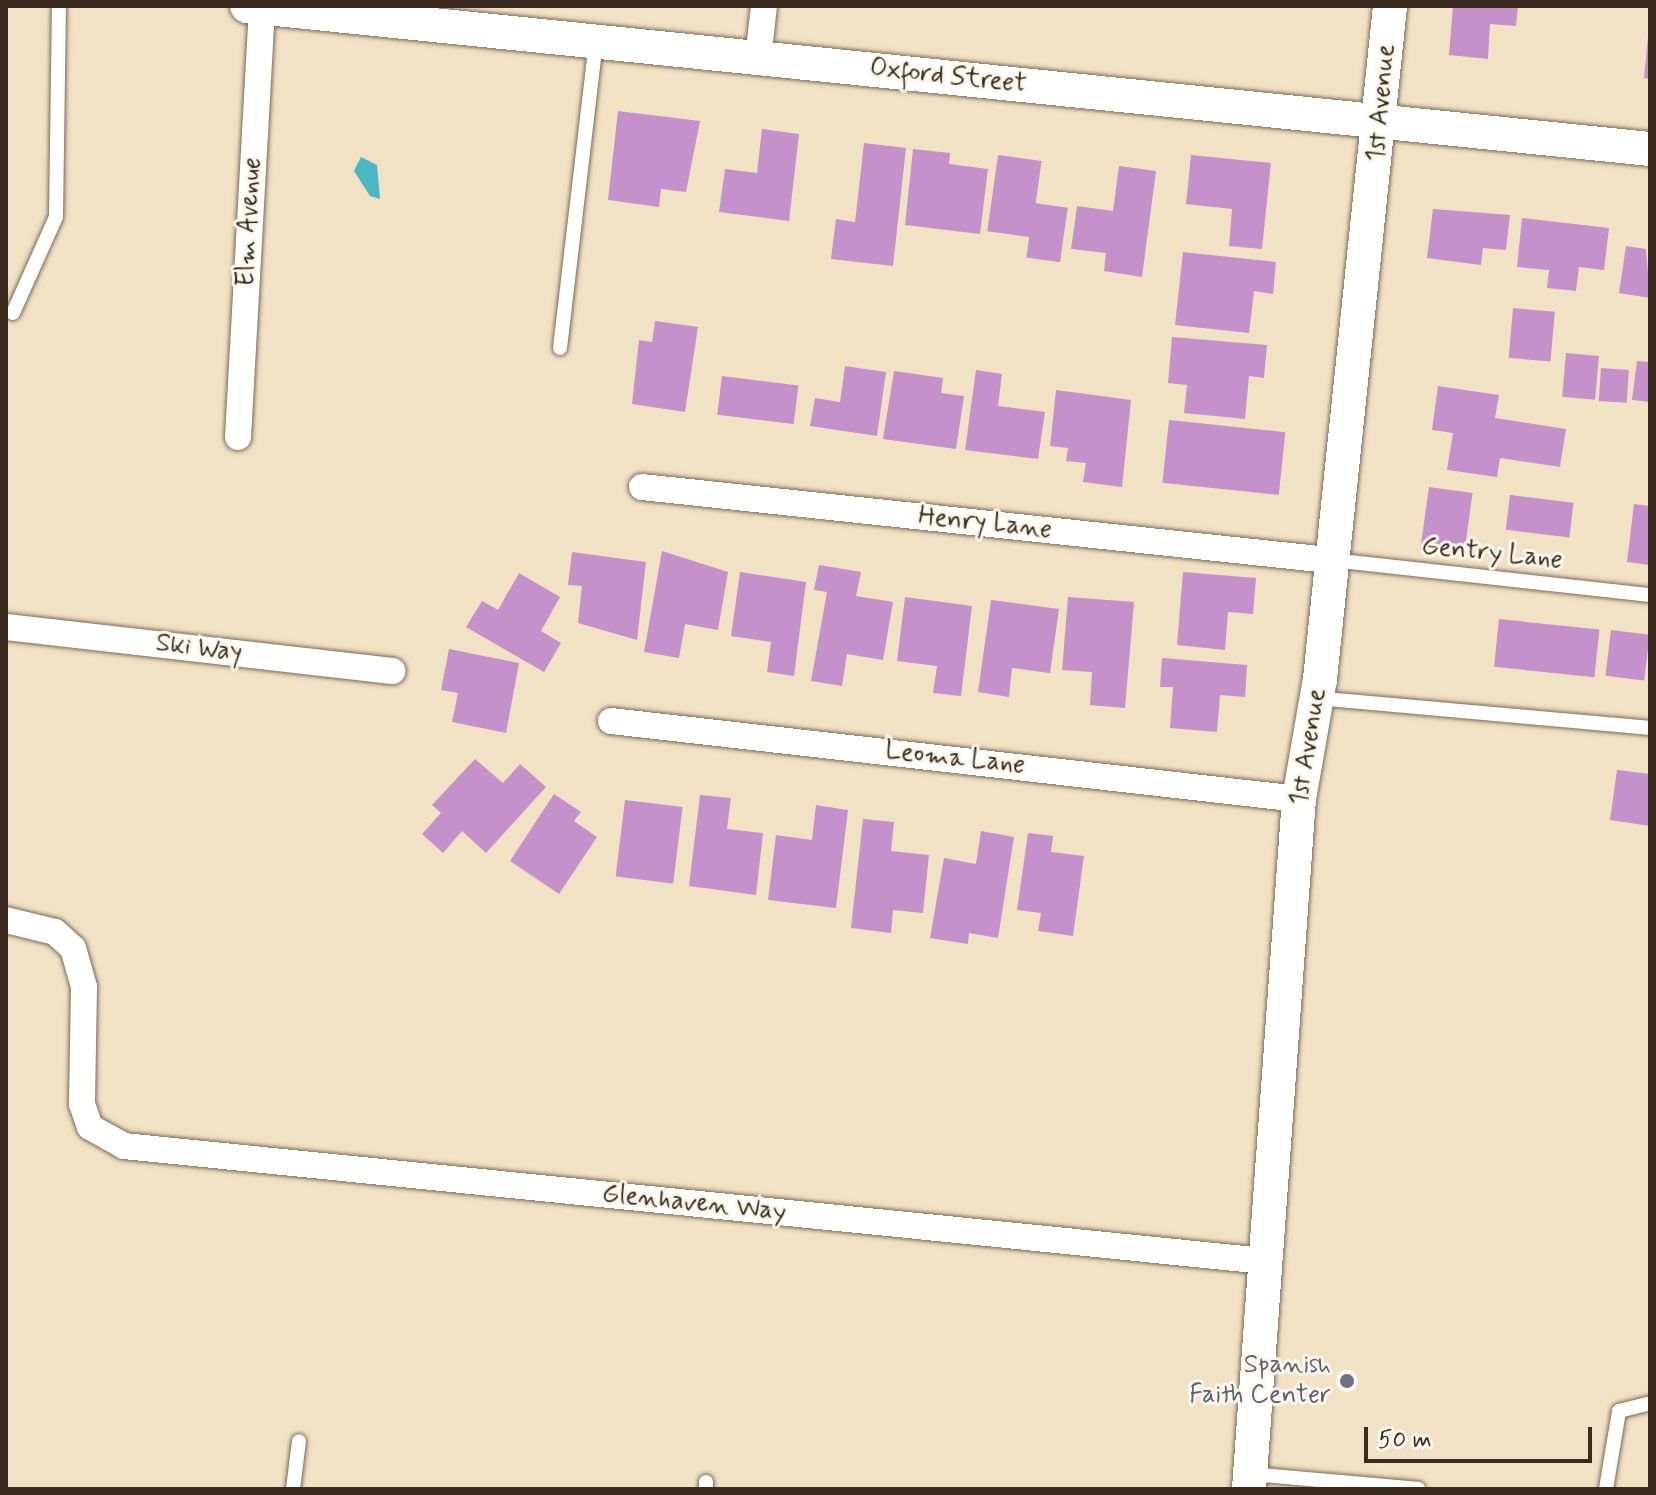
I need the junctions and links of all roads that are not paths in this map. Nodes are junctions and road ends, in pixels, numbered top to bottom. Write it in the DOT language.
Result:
graph roads {
  1 [pos="59,6"];
  2 [pos="764,6"];
  3 [pos="1390,6"];
  4 [pos="254,7"];
  5 [pos="596,42"];
  6 [pos="758,58"];
  7 [pos="1380,122"];
  8 [pos="1650,149"];
  9 [pos="13,313"];
  10 [pos="560,348"];
  11 [pos="238,437"];
  12 [pos="642,487"];
  13 [pos="1329,560"];
  14 [pos="1650,595"];
  15 [pos="6,627"];
  16 [pos="393,671"];
  17 [pos="1315,698"];
  18 [pos="611,721"];
  19 [pos="1650,728"];
  20 [pos="1299,799"];
  21 [pos="6,920"];
  22 [pos="1264,1261"];
  23 [pos="1650,1403"];
  24 [pos="299,1441"];
  25 [pos="1250,1481"];
  26 [pos="293,1489"];
  27 [pos="1418,1489"];
  28 [pos="1606,1489"];
  1 -- 9 [label="lane"];
  2 -- 6 [label="street"];
  3 -- 7 [label="street, 1st Avenue"];
  4 -- 5 [label="street, Oxford Street"];
  4 -- 11 [label="street, Elm Avenue"];
  5 -- 6 [label="street, Oxford Street"];
  5 -- 10 [label="lane"];
  6 -- 7 [label="street, Oxford Street"];
  7 -- 8 [label="street, Oxford Street"];
  7 -- 13 [label="street, 1st Avenue"];
  12 -- 13 [label="street, Henry Lane"];
  13 -- 14 [label="lane, Gentry Lane"];
  13 -- 17 [label="street, 1st Avenue"];
  15 -- 16 [label="street, Ski Way"];
  17 -- 19 [label="lane"];
  17 -- 20 [label="street, 1st Avenue"];
  18 -- 20 [label="street, Leoma Lane"];
  20 -- 22 [label="street, 1st Avenue"];
  21 -- 22 [label="street, Glenhaven Way"];
  22 -- 25 [label="street, 1st Avenue"];
  23 -- 28 [label="lane"];
  24 -- 26 [label="lane"];
  25 -- 27 [label="lane"];
}
